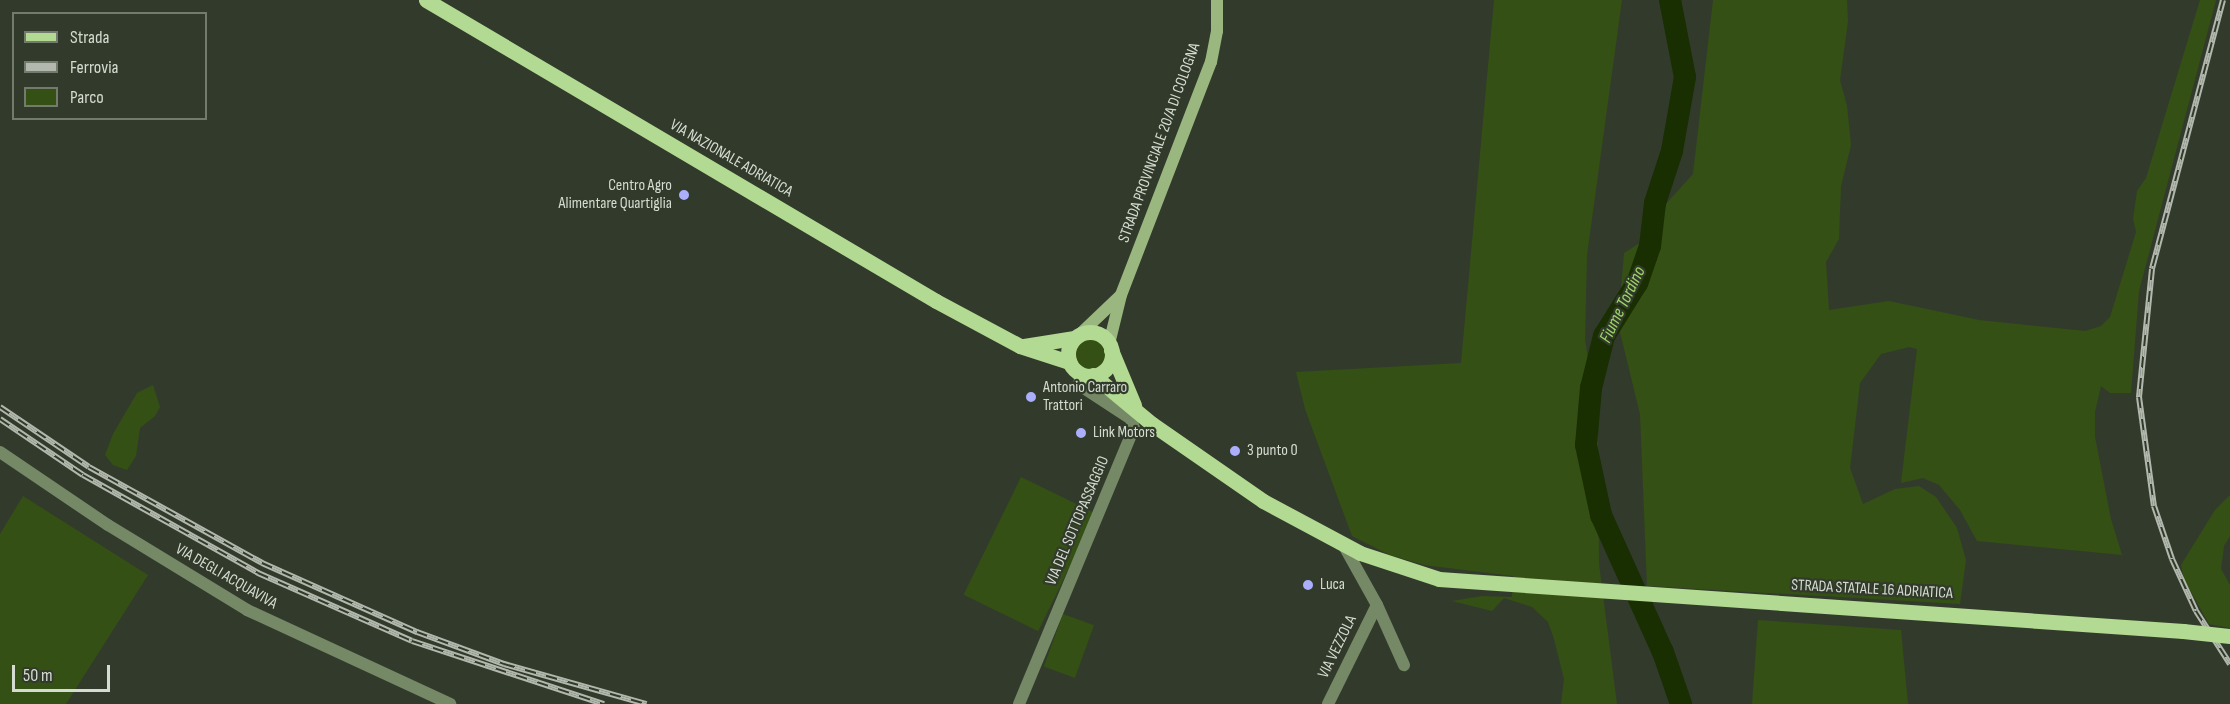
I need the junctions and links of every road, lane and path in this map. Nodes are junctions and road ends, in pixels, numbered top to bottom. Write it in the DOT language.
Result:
graph roads {
  1 [pos="426,0"];
  2 [pos="1217,0"];
  3 [pos="1121,295"];
  4 [pos="1077,336"];
  5 [pos="1020,346"];
  6 [pos="1110,347"];
  7 [pos="1070,362"];
  8 [pos="1087,375"];
  9 [pos="1139,413"];
  10 [pos="0,452"];
  11 [pos="1344,546"];
  12 [pos="1377,605"];
  13 [pos="2230,636"];
  14 [pos="1404,665"];
  15 [pos="450,704"];
  16 [pos="1019,704"];
  17 [pos="1328,704"];
  1 -- 5 [label="main road, VIA NAZIONALE ADRIATICA"];
  2 -- 3 [label="main road, STRADA PROVINCIALE 20/A DI COLOGNA"];
  3 -- 4 [label="main road, STRADA PROVINCIALE 20/A DI COLOGNA"];
  3 -- 6 [label="main road, STRADA PROVINCIALE 20/A DI COLOGNA"];
  4 -- 5 [label="main road"];
  4 -- 6 [label="main road"];
  4 -- 7 [label="main road"];
  5 -- 7 [label="main road, VIA NAZIONALE ADRIATICA"];
  6 -- 8 [label="main road"];
  6 -- 9 [label="main road"];
  7 -- 8 [label="main road"];
  8 -- 9 [label="main road"];
  8 -- 16 [label="street, VIA DEL SOTTOPASSAGGIO"];
  9 -- 11 [label="main road"];
  10 -- 15 [label="street, VIA DEGLI ACQUAVIVA"];
  11 -- 12 [label="street, VIA VEZZOLA"];
  11 -- 13 [label="main road, STRADA STATALE 16 ADRIATICA, bridge"];
  12 -- 14 [label="street, VIA VEZZOLA"];
  12 -- 17 [label="street, VIA VEZZOLA"];
}
